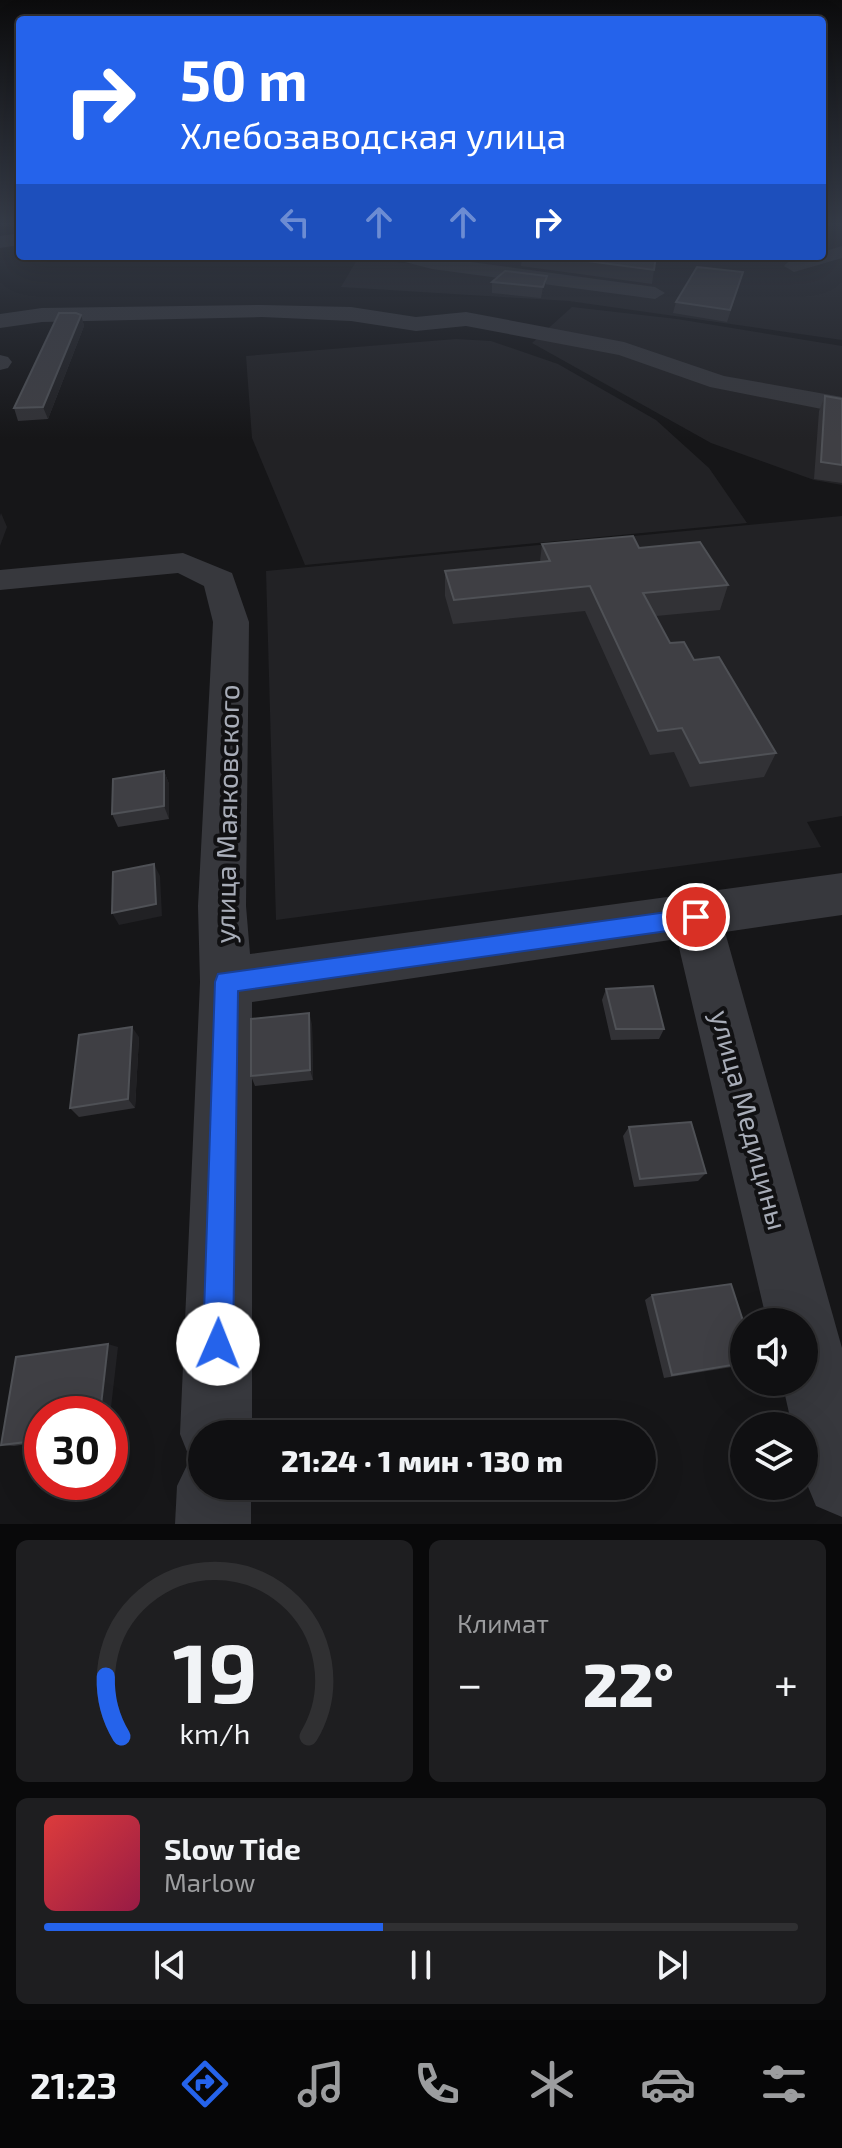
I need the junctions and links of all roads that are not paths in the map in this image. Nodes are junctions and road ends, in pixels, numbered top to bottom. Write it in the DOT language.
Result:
graph roads {
  1 [pos="0,321"];
  2 [pos="842,405"];
  3 [pos="0,580"];
  4 [pos="842,894"];
  5 [pos="696,917"];
  6 [pos="226,982"];
  7 [pos="797,1308"];
  8 [pos="818,1387"];
  9 [pos="216,1420"];
  10 [pos="842,1480"];
  11 [pos="214,1500"];
  12 [pos="213,1524"];
  1 -- 2 [label="street"];
  3 -- 6 [label="street, улица Маяковского"];
  4 -- 5 [label="street"];
  5 -- 6 [label="street"];
  5 -- 7 [label="street, улица Медицины"];
  6 -- 9 [label="street, улица Маяковского"];
  8 -- 10 [label="street"];
  11 -- 12 [label="street"];
}
